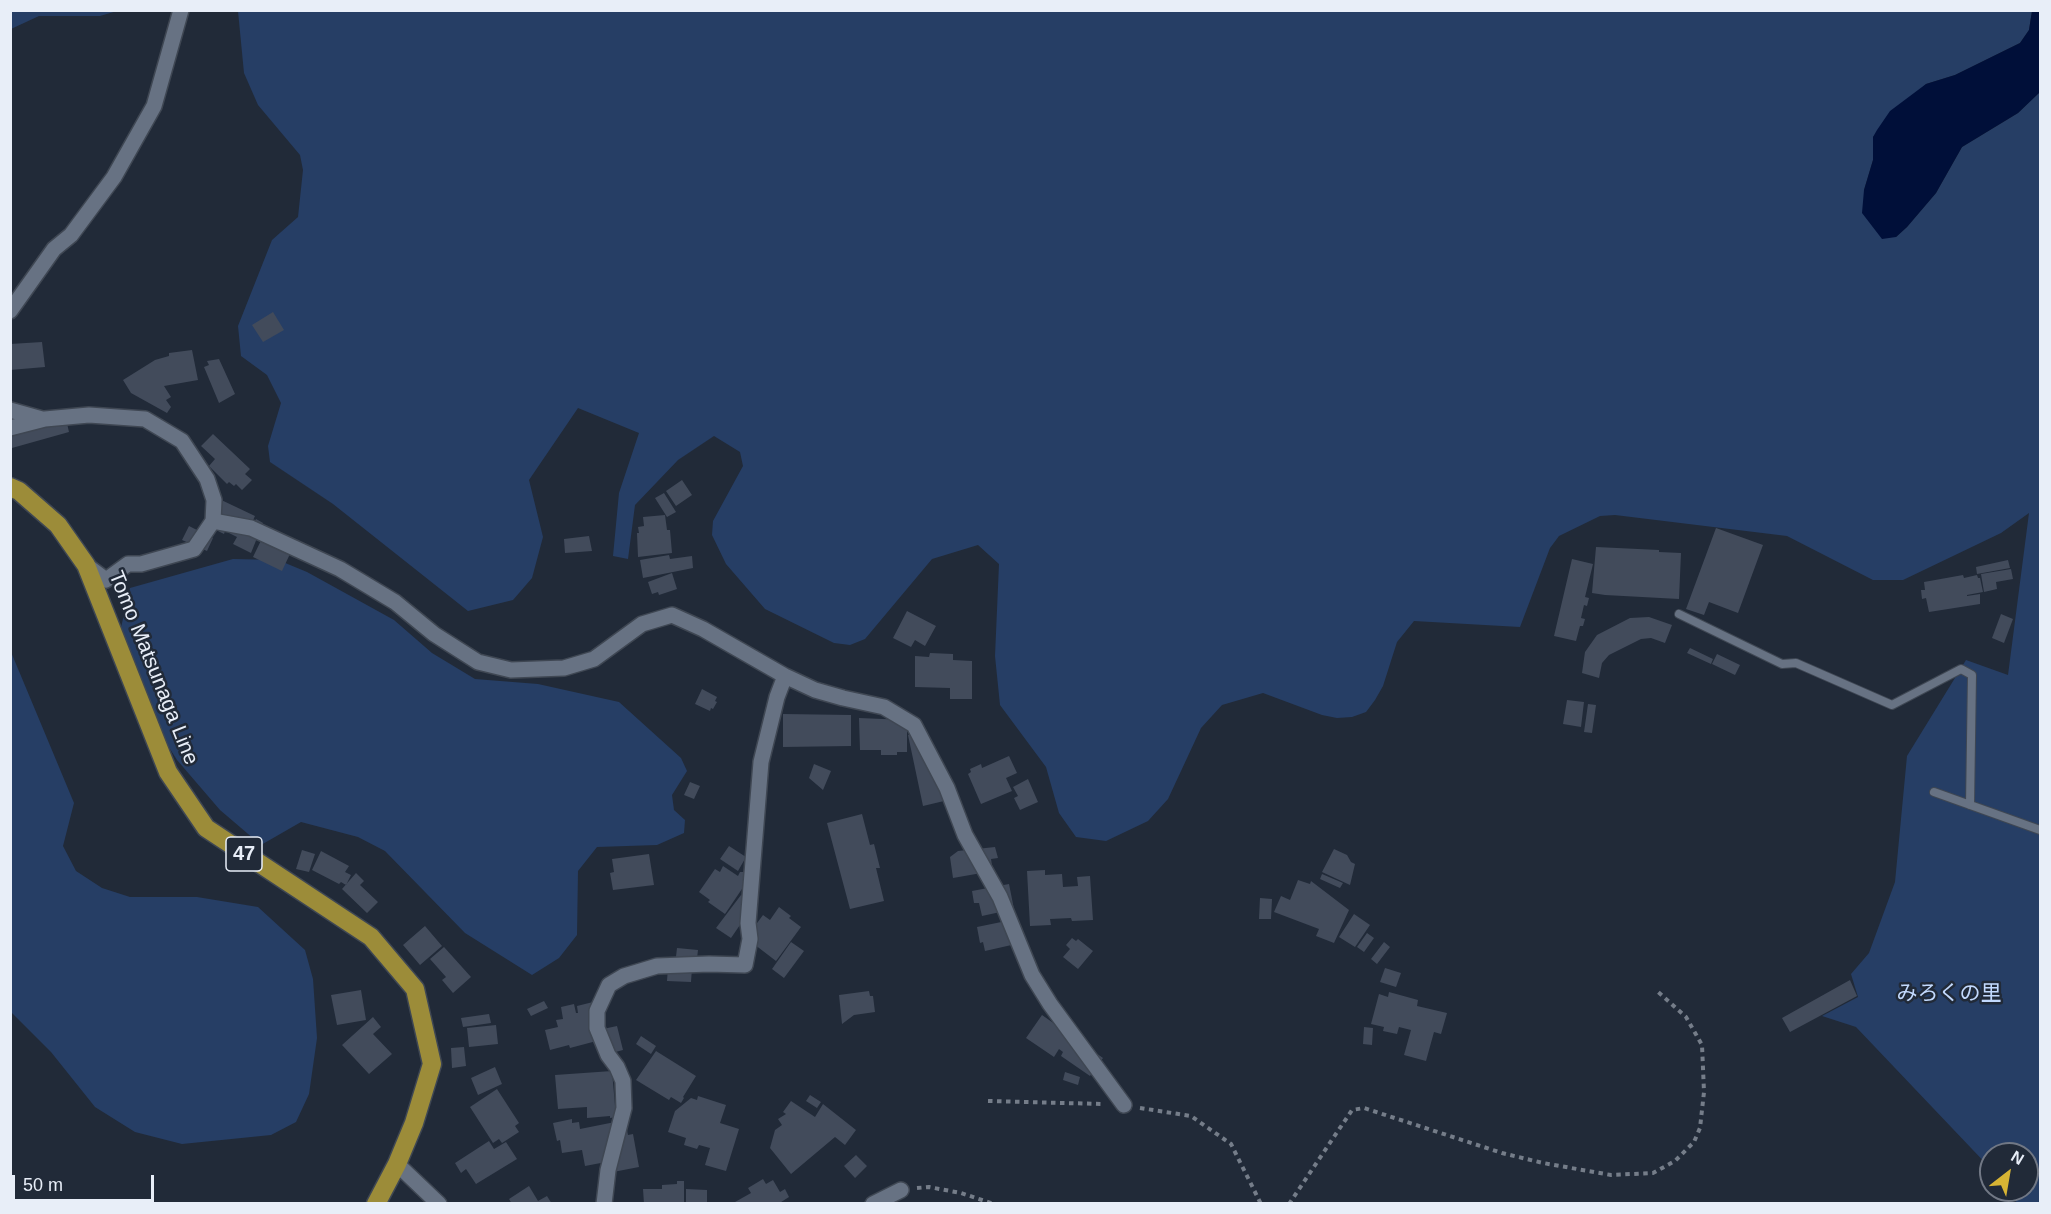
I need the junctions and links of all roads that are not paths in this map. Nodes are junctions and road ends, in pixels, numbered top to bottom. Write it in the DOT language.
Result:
graph roads {
  1 [pos="182,10"];
  2 [pos="10,311"];
  3 [pos="10,410"];
  4 [pos="45,420"];
  5 [pos="10,428"];
  6 [pos="10,487"];
  7 [pos="213,521"];
  8 [pos="86,565"];
  9 [pos="1679,614"];
  10 [pos="785,676"];
  11 [pos="1935,792"];
  12 [pos="1970,805"];
  13 [pos="2040,830"];
  14 [pos="1124,1105"];
  15 [pos="397,1164"];
  16 [pos="901,1190"];
  17 [pos="376,1203"];
  18 [pos="439,1203"];
  19 [pos="604,1203"];
  20 [pos="873,1203"];
  1 -- 2 [label="street"];
  3 -- 4 [label="street"];
  4 -- 5 [label="street"];
  4 -- 7 [label="street"];
  6 -- 8 [label="main road, Tomo Matsunaga Line / 47"];
  7 -- 8 [label="street"];
  7 -- 10 [label="street"];
  8 -- 15 [label="main road, Tomo Matsunaga Line / 47"];
  9 -- 12 [label="lane"];
  10 -- 14 [label="street"];
  10 -- 19 [label="street"];
  11 -- 12 [label="lane"];
  12 -- 13 [label="lane"];
  15 -- 17 [label="main road, Tomo Matsunaga Line / 47"];
  15 -- 18 [label="street"];
  16 -- 20 [label="street"];
}
